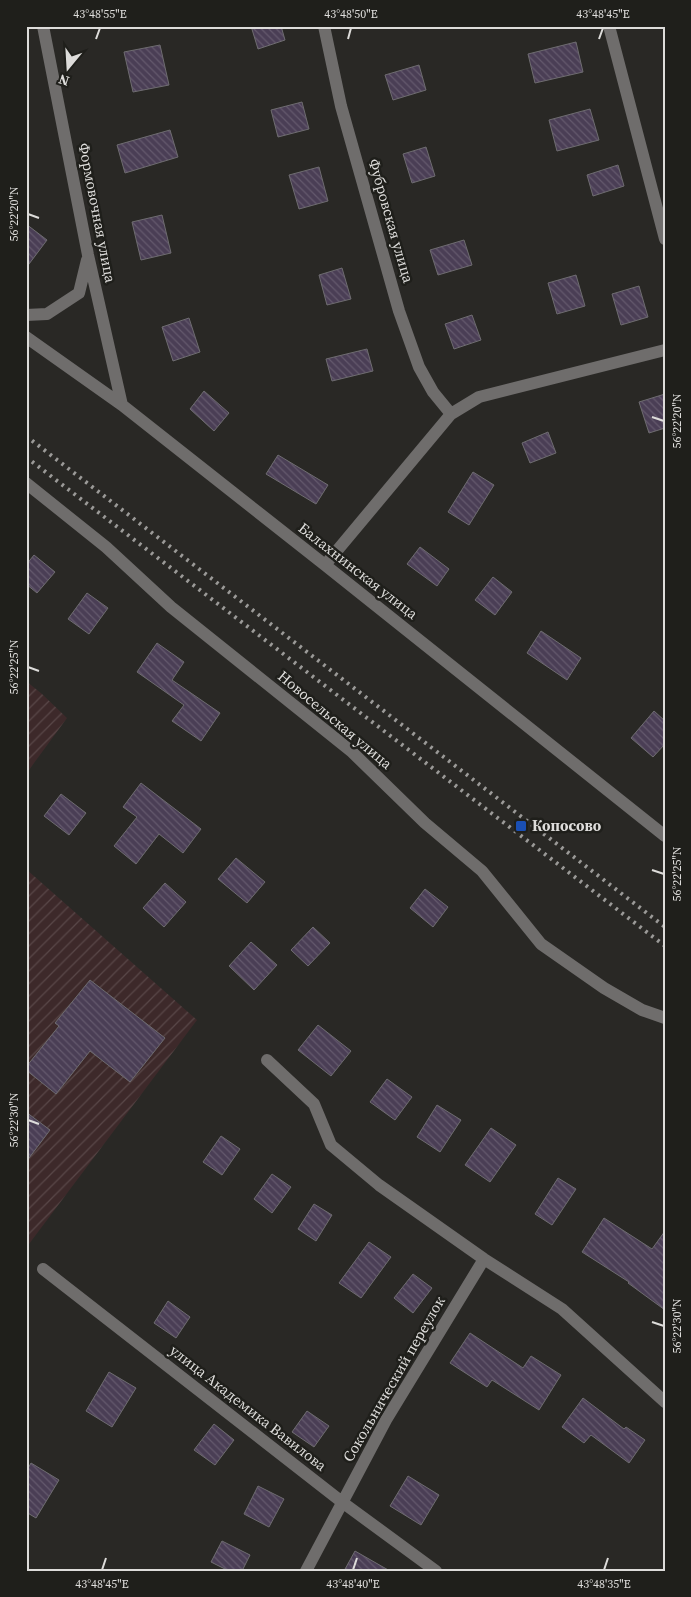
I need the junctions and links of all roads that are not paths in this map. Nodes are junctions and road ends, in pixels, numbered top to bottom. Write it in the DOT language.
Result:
graph roads {
  1 [pos="324,26"];
  2 [pos="609,26"];
  3 [pos="43,28"];
  4 [pos="665,239"];
  5 [pos="88,255"];
  6 [pos="26,315"];
  7 [pos="26,337"];
  8 [pos="665,350"];
  9 [pos="122,405"];
  10 [pos="451,414"];
  11 [pos="26,482"];
  12 [pos="325,565"];
  13 [pos="665,836"];
  14 [pos="665,1018"];
  15 [pos="267,1060"];
  16 [pos="484,1259"];
  17 [pos="43,1269"];
  18 [pos="665,1402"];
  19 [pos="342,1502"];
  20 [pos="306,1571"];
  21 [pos="436,1571"];
  1 -- 10 [label="street, Фубровская улица"];
  2 -- 4 [label="street"];
  3 -- 5 [label="street, Формовочная улица"];
  5 -- 6 [label="street"];
  5 -- 9 [label="street, Формовочная улица"];
  7 -- 9 [label="street, Балахнинская улица"];
  8 -- 10 [label="street"];
  9 -- 12 [label="street, Балахнинская улица"];
  10 -- 12 [label="street"];
  11 -- 14 [label="street, Новосельская улица"];
  12 -- 13 [label="street, Балахнинская улица"];
  15 -- 16 [label="street"];
  16 -- 18 [label="street"];
  16 -- 19 [label="street, Сокольнический переулок"];
  17 -- 19 [label="street, улица Академика Вавилова"];
  19 -- 20 [label="street, Сокольнический переулок"];
  19 -- 21 [label="street, улица Академика Вавилова"];
}
